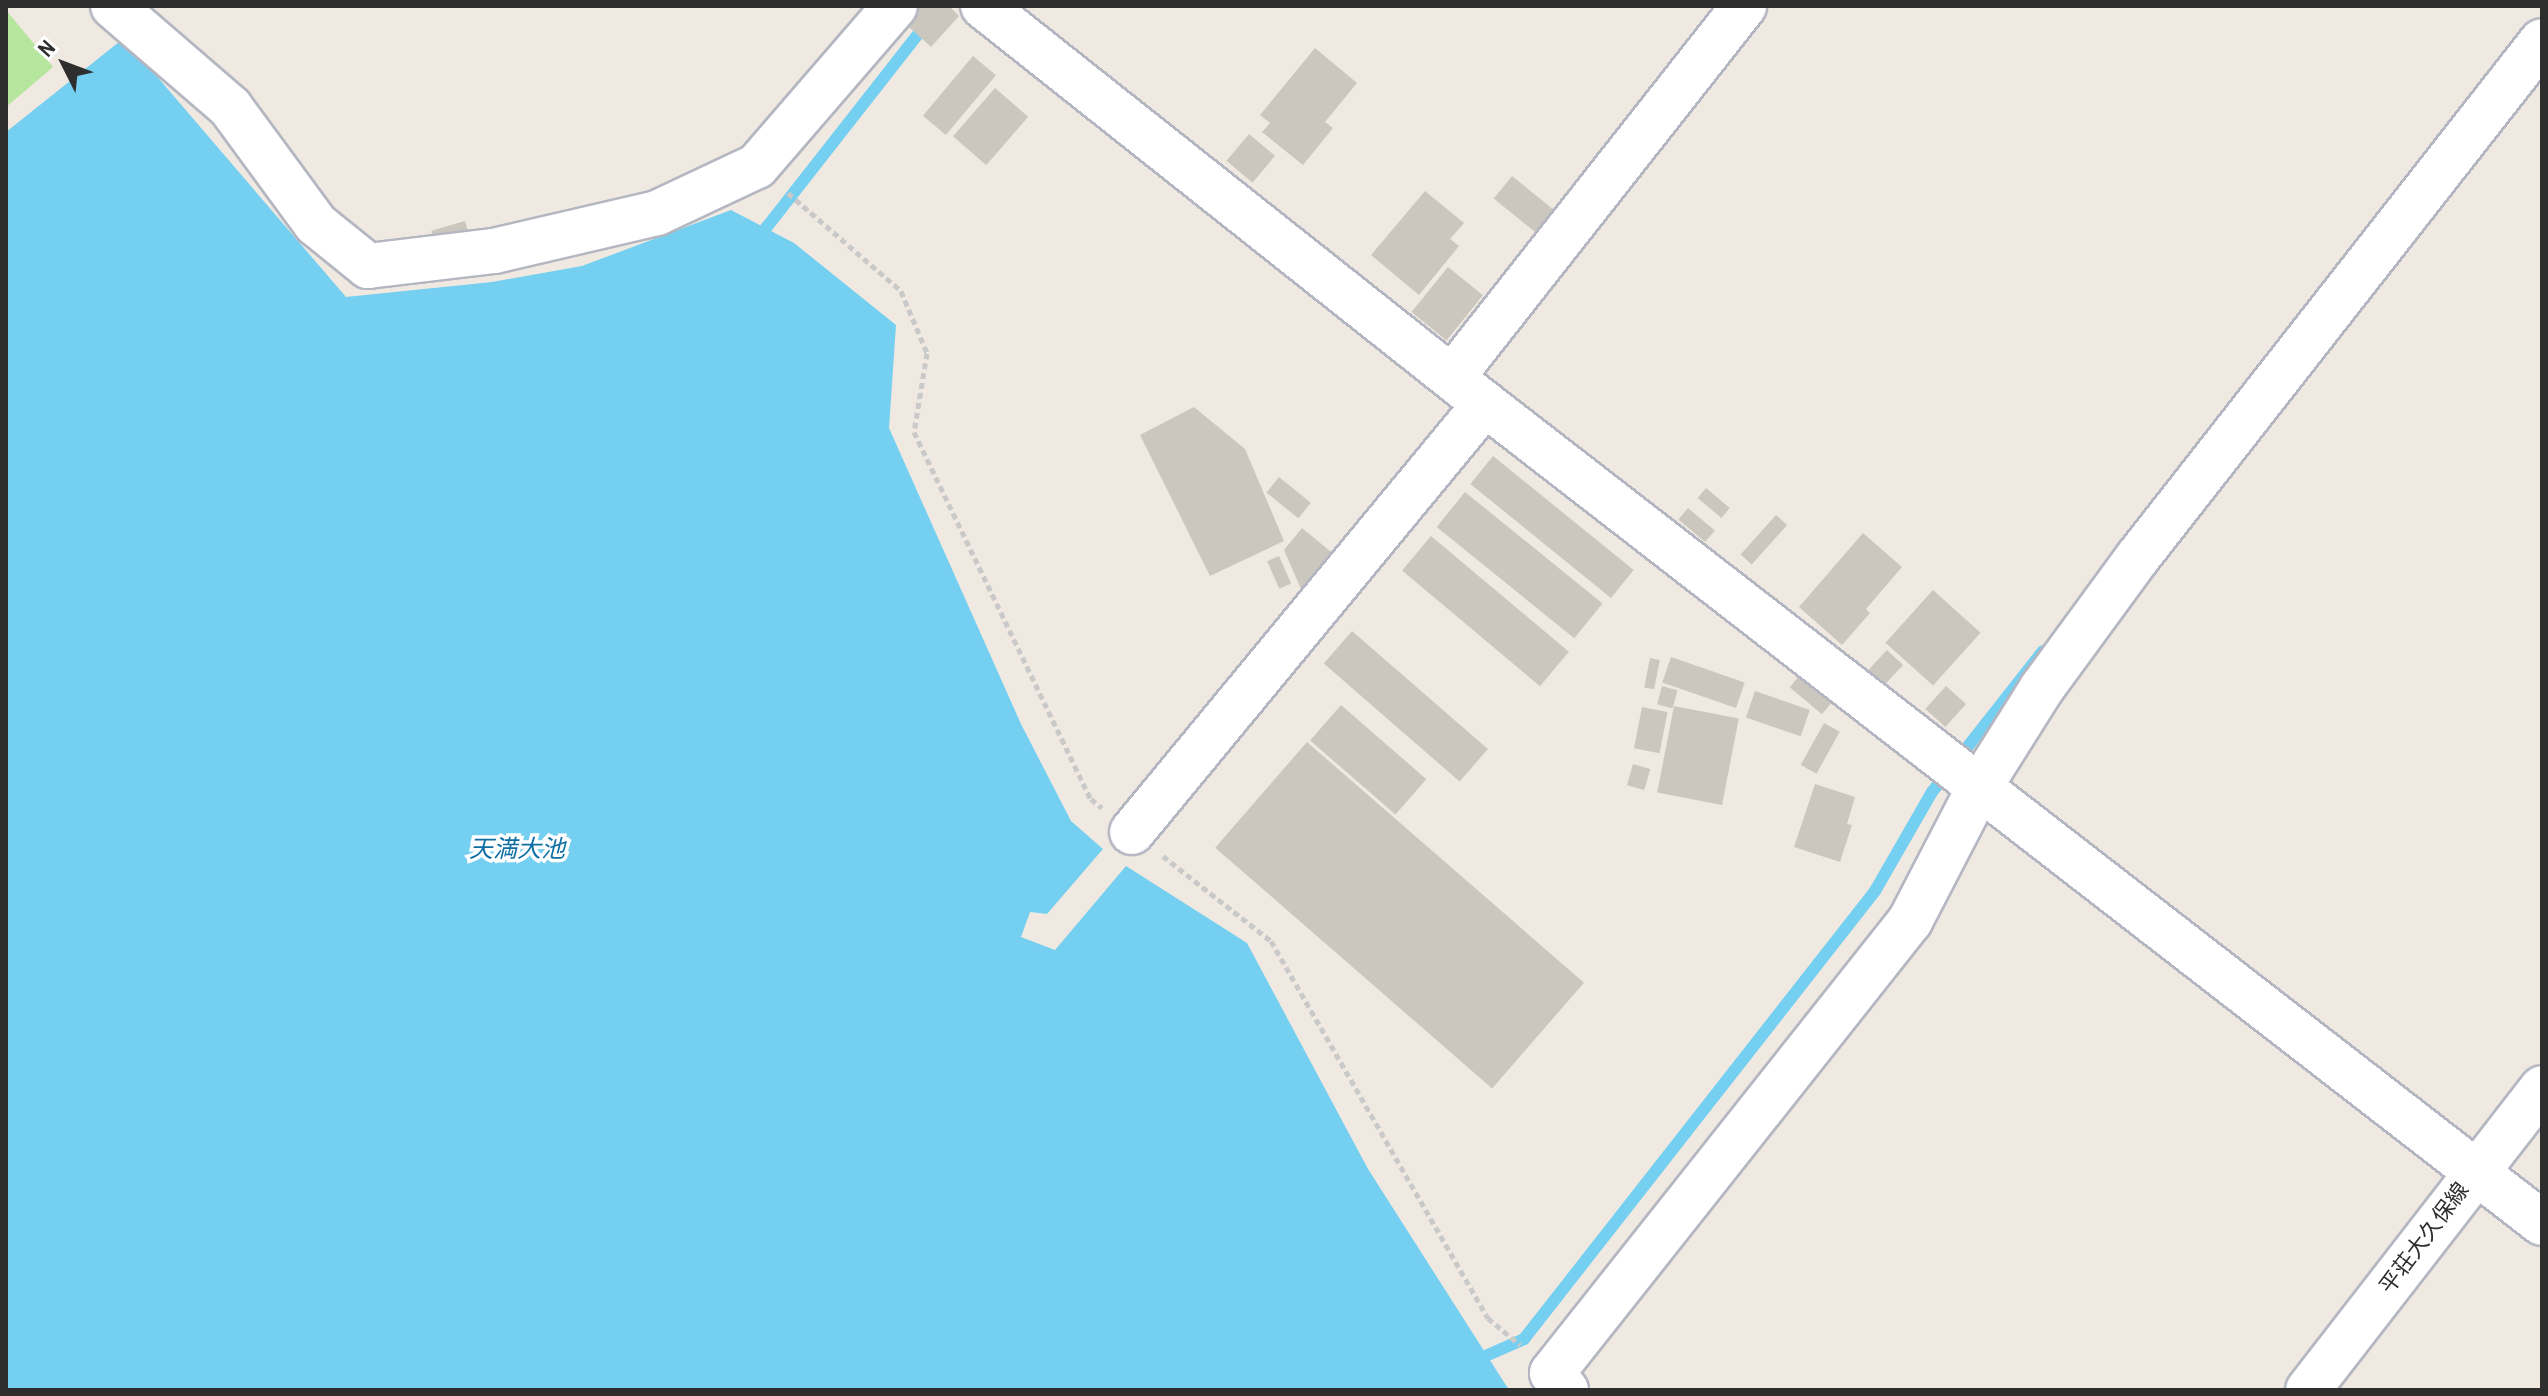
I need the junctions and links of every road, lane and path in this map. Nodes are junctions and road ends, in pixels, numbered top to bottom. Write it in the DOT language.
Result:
graph roads {
  1 [pos="113,6"];
  2 [pos="895,6"];
  3 [pos="983,6"];
  4 [pos="1744,6"];
  5 [pos="2542,41"];
  6 [pos="1453,376"];
  7 [pos="1485,404"];
  8 [pos="1979,788"];
  9 [pos="1132,832"];
  10 [pos="2542,1088"];
  11 [pos="2476,1172"];
  12 [pos="2542,1223"];
  13 [pos="1566,1390"];
  14 [pos="2308,1390"];
  1 -- 2 [label="street"];
  3 -- 6 [label="street"];
  4 -- 6 [label="street"];
  5 -- 8 [label="street"];
  6 -- 7 [label="street"];
  7 -- 8 [label="street"];
  7 -- 9 [label="street"];
  8 -- 11 [label="street"];
  8 -- 13 [label="street"];
  10 -- 11 [label="street, 平荘大久保線"];
  11 -- 12 [label="street"];
  11 -- 14 [label="street, 平荘大久保線"];
}
